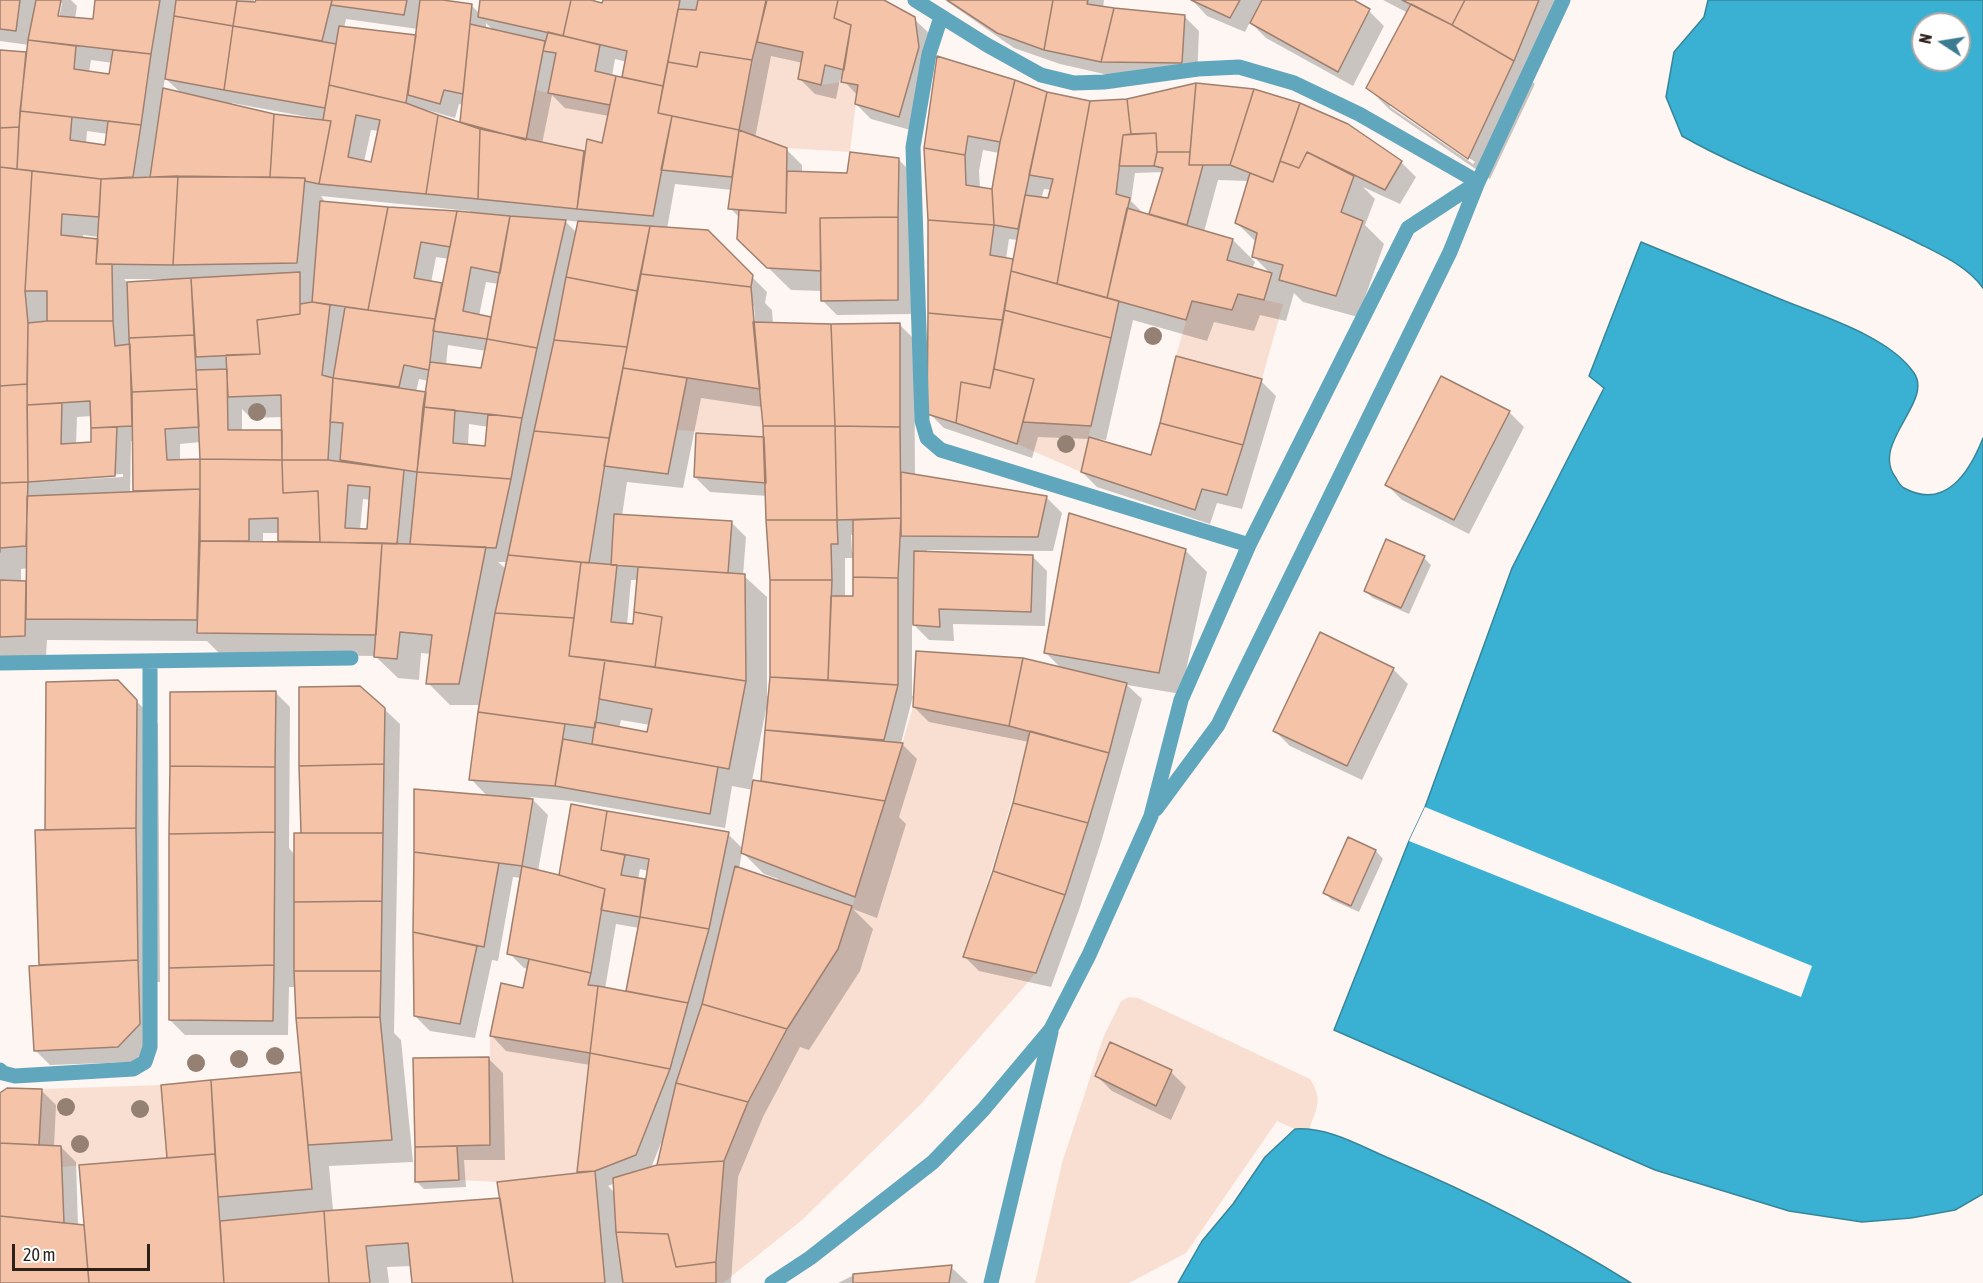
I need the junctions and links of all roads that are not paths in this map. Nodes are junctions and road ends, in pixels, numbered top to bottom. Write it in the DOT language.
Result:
graph roads {
  1 [pos="915,0"];
  2 [pos="1563,0"];
  3 [pos="941,16"];
  4 [pos="1478,183"];
  5 [pos="1249,545"];
  6 [pos="351,658"];
  7 [pos="150,661"];
  8 [pos="0,663"];
  9 [pos="1151,816"];
  10 [pos="1051,1029"];
  11 [pos="0,1070"];
  12 [pos="772,1283"];
  13 [pos="991,1283"];
  1 -- 3 [label="street"];
  2 -- 4 [label="street"];
  3 -- 4 [label="street"];
  3 -- 5 [label="street"];
  4 -- 5 [label="street"];
  4 -- 9 [label="street"];
  5 -- 9 [label="street"];
  6 -- 7 [label="street"];
  7 -- 8 [label="street"];
  7 -- 11 [label="street"];
  9 -- 10 [label="street"];
  10 -- 12 [label="street"];
  10 -- 13 [label="street"];
}
